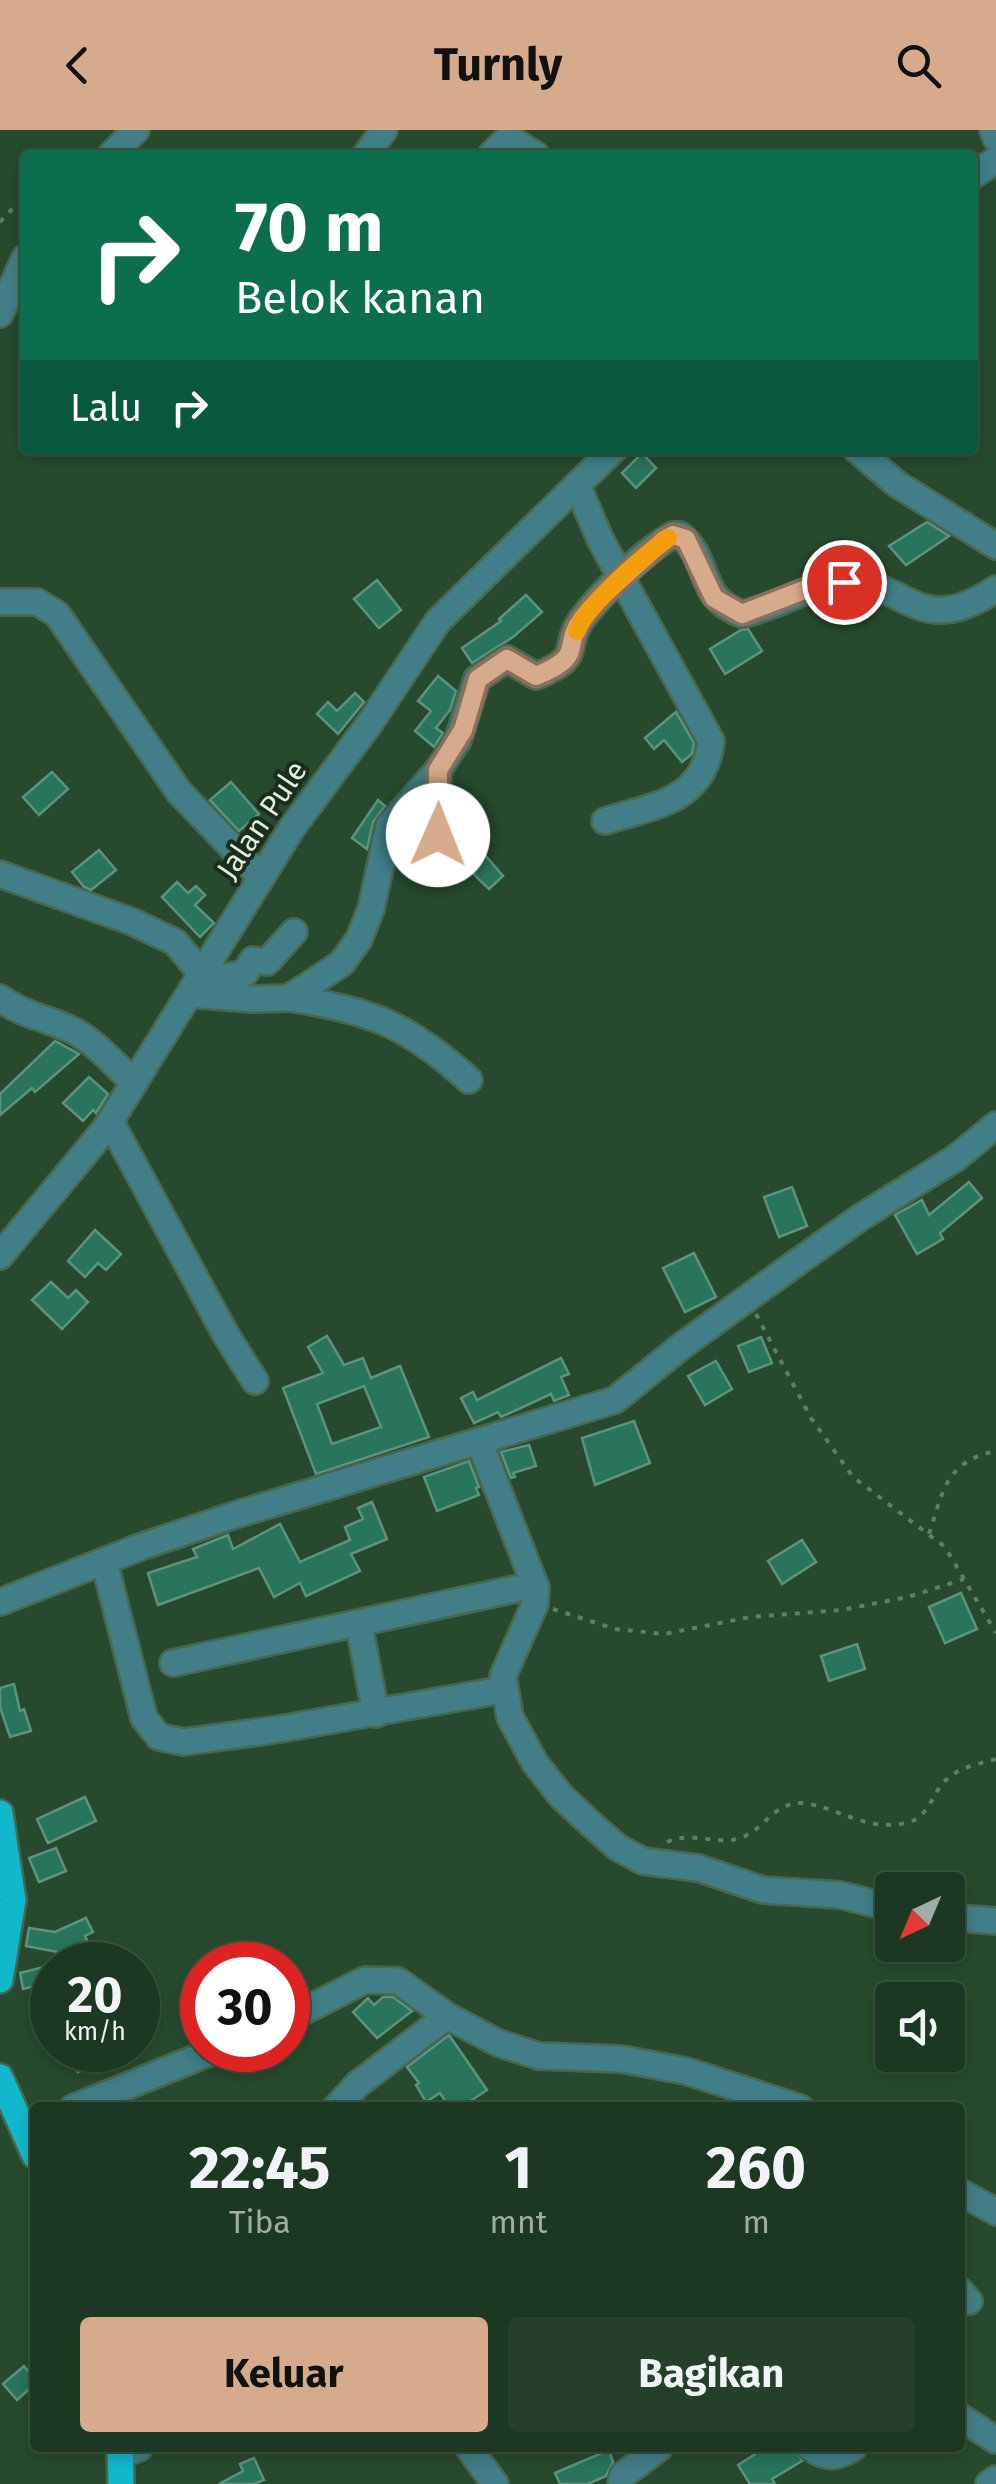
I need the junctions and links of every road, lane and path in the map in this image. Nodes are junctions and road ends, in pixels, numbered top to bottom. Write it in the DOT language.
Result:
graph roads {
  1 [pos="136,130"];
  2 [pos="993,130"];
  3 [pos="996,138"];
  4 [pos="116,150"];
  5 [pos="496,150"];
  6 [pos="528,150"];
  7 [pos="20,204"];
  8 [pos="0,222"];
  9 [pos="20,269"];
  10 [pos="0,314"];
  11 [pos="608,455"];
  12 [pos="862,455"];
  13 [pos="576,486"];
  14 [pos="996,546"];
  15 [pos="624,576"];
  16 [pos="996,589"];
  17 [pos="0,602"];
  18 [pos="438,770"];
  19 [pos="605,822"];
  20 [pos="438,835"];
  21 [pos="0,874"];
  22 [pos="261,878"];
  23 [pos="294,932"];
  24 [pos="196,984"];
  25 [pos="0,998"];
  26 [pos="289,998"];
  27 [pos="469,1080"];
  28 [pos="134,1082"];
  29 [pos="110,1121"];
  30 [pos="996,1125"];
  31 [pos="0,1256"];
  32 [pos="748,1299"];
  33 [pos="255,1380"];
  34 [pos="479,1441"];
  35 [pos="996,1452"];
  36 [pos="929,1535"];
  37 [pos="104,1561"];
  38 [pos="964,1579"];
  39 [pos="525,1596"];
  40 [pos="0,1602"];
  41 [pos="359,1625"];
  42 [pos="996,1632"];
  43 [pos="174,1663"];
  44 [pos="496,1691"];
  45 [pos="376,1714"];
  46 [pos="996,1759"];
  47 [pos="0,1813"];
  48 [pos="643,1860"];
  49 [pos="875,1904"];
  50 [pos="965,1918"];
  51 [pos="996,1921"];
  52 [pos="0,1980"];
  53 [pos="310,2007"];
  54 [pos="447,2016"];
  55 [pos="180,2065"];
  56 [pos="0,2077"];
  57 [pos="89,2102"];
  58 [pos="342,2102"];
  59 [pos="782,2102"];
  60 [pos="30,2139"];
  61 [pos="965,2420"];
  62 [pos="996,2440"];
  63 [pos="126,2452"];
  64 [pos="472,2452"];
  65 [pos="654,2452"];
  66 [pos="820,2452"];
  67 [pos="846,2452"];
  68 [pos="996,2479"];
  69 [pos="615,2481"];
  70 [pos="121,2484"];
  71 [pos="495,2484"];
  72 [pos="990,2484"];
  1 -- 4 [label="street"];
  2 -- 3 [label="street"];
  5 -- 6 [label="street"];
  7 -- 8 [label="path"];
  9 -- 10 [label="street"];
  11 -- 13 [label="street, Jalan Pule"];
  12 -- 14 [label="street"];
  13 -- 15 [label="street"];
  13 -- 22 [label="street, Jalan Pule"];
  15 -- 16 [label="street"];
  15 -- 18 [label="street"];
  15 -- 19 [label="street"];
  17 -- 22 [label="street"];
  18 -- 20 [label="street"];
  18 -- 26 [label="street"];
  21 -- 24 [label="street"];
  22 -- 24 [label="street, Jalan Pule"];
  23 -- 24 [label="street"];
  24 -- 26 [label="street"];
  24 -- 28 [label="street, Jalan Pule"];
  25 -- 28 [label="street"];
  26 -- 27 [label="street"];
  28 -- 29 [label="street, Jalan Pule"];
  29 -- 31 [label="street, Jalan Pule"];
  29 -- 33 [label="street"];
  30 -- 32 [label="street"];
  32 -- 34 [label="street"];
  32 -- 36 [label="path"];
  34 -- 37 [label="street"];
  34 -- 39 [label="street"];
  35 -- 36 [label="path"];
  36 -- 38 [label="path"];
  37 -- 40 [label="street"];
  37 -- 45 [label="street"];
  38 -- 39 [label="path"];
  38 -- 42 [label="path"];
  39 -- 41 [label="street"];
  39 -- 48 [label="street"];
  41 -- 43 [label="street"];
  41 -- 45 [label="street"];
  44 -- 45 [label="street"];
  46 -- 48 [label="path"];
  47 -- 52 [label="main road"];
  48 -- 49 [label="street"];
  50 -- 51 [label="street"];
  53 -- 54 [label="street"];
  54 -- 58 [label="street"];
  54 -- 59 [label="street"];
  55 -- 57 [label="street"];
  56 -- 60 [label="main road"];
  61 -- 62 [label="street"];
  63 -- 70 [label="main road"];
  64 -- 71 [label="street"];
  65 -- 69 [label="street"];
  66 -- 67 [label="street"];
  68 -- 72 [label="street"];
}
